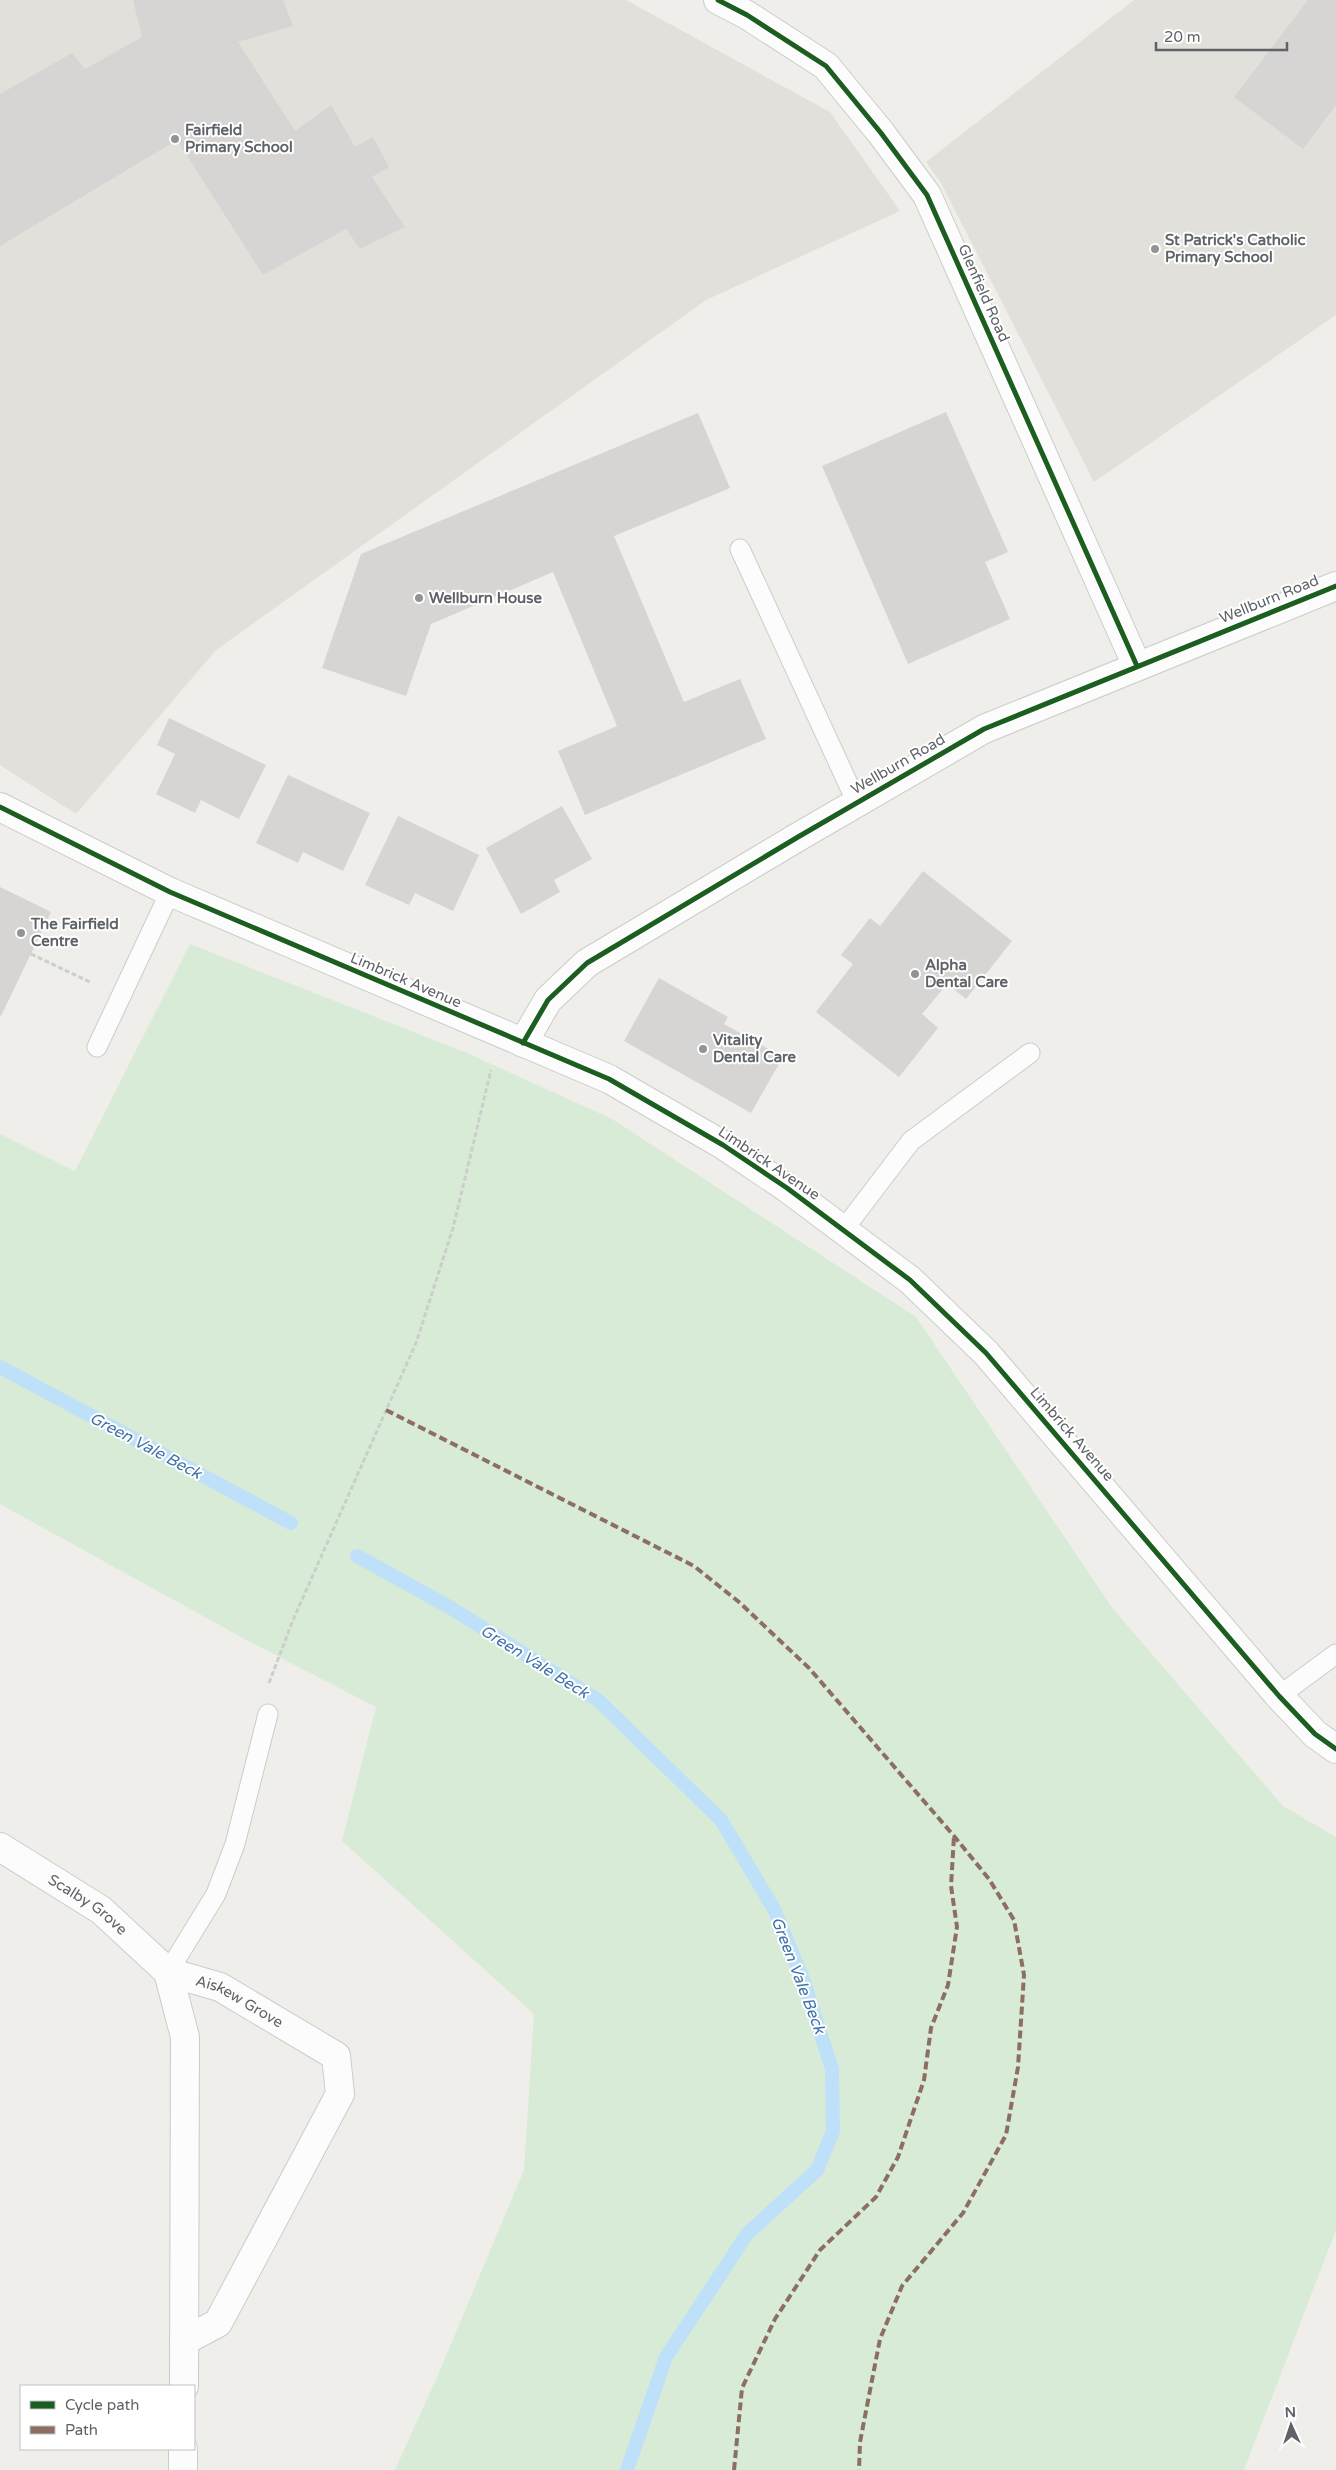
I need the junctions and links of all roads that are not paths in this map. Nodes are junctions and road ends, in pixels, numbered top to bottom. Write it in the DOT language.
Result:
graph roads {
  1 [pos="718,0"];
  2 [pos="740,549"];
  3 [pos="1336,586"];
  4 [pos="1137,666"];
  5 [pos="857,803"];
  6 [pos="0,807"];
  7 [pos="170,892"];
  8 [pos="511,1038"];
  9 [pos="97,1047"];
  10 [pos="1030,1053"];
  11 [pos="844,1229"];
  12 [pos="1336,1654"];
  13 [pos="1279,1696"];
  14 [pos="268,1714"];
  15 [pos="1336,1749"];
  16 [pos="0,1847"];
  17 [pos="168,1972"];
  18 [pos="184,2341"];
  19 [pos="184,2385"];
  20 [pos="183,2450"];
  21 [pos="183,2470"];
  1 -- 4 [label="street, Glenfield Road"];
  2 -- 5 [label="lane"];
  3 -- 4 [label="street, Wellburn Road"];
  4 -- 5 [label="street, Wellburn Road"];
  5 -- 8 [label="street, Wellburn Road"];
  6 -- 7 [label="street, Limbrick Avenue"];
  7 -- 8 [label="street, Limbrick Avenue"];
  7 -- 9 [label="lane"];
  8 -- 11 [label="street, Limbrick Avenue"];
  10 -- 11 [label="lane"];
  11 -- 13 [label="street, Limbrick Avenue"];
  12 -- 13 [label="lane"];
  13 -- 15 [label="street, Limbrick Avenue"];
  14 -- 17 [label="lane"];
  16 -- 17 [label="street, Scalby Grove"];
  17 -- 18 [label="street, Aiskew Grove"];
  17 -- 18 [label="street, Aiskew Grove"];
  18 -- 19 [label="street, Aiskew Grove"];
  20 -- 21 [label="street"];
}
